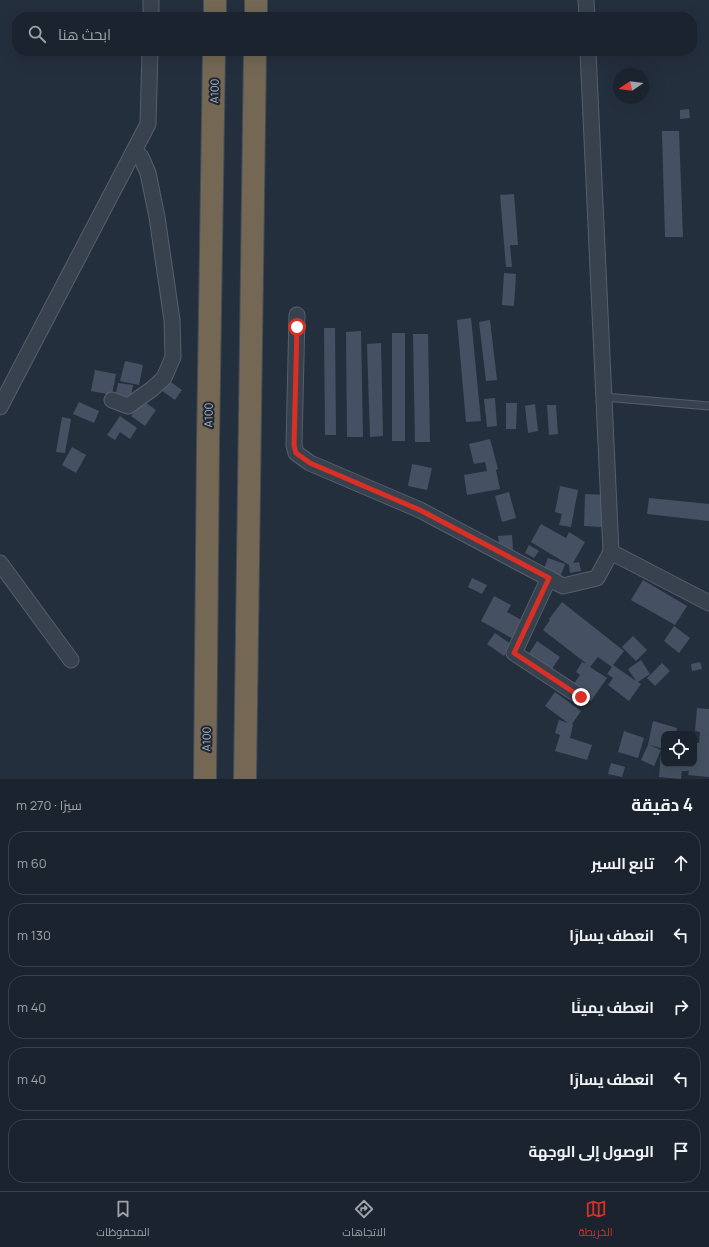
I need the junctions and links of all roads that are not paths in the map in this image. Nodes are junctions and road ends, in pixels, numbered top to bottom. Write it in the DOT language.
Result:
graph roads {
  1 [pos="151,0"];
  2 [pos="215,0"];
  3 [pos="256,0"];
  4 [pos="586,0"];
  5 [pos="151,12"];
  6 [pos="215,12"];
  7 [pos="256,12"];
  8 [pos="587,12"];
  9 [pos="150,56"];
  10 [pos="214,56"];
  11 [pos="255,56"];
  12 [pos="588,56"];
  13 [pos="134,151"];
  14 [pos="298,315"];
  15 [pos="604,397"];
  16 [pos="112,400"];
  17 [pos="709,406"];
  18 [pos="0,407"];
  19 [pos="611,552"];
  20 [pos="0,563"];
  21 [pos="549,578"];
  22 [pos="709,603"];
  23 [pos="71,660"];
  24 [pos="581,697"];
  25 [pos="205,779"];
  26 [pos="245,779"];
  1 -- 5 [label="street"];
  2 -- 6 [label="highway"];
  3 -- 7 [label="highway"];
  4 -- 8 [label="street"];
  9 -- 13 [label="street"];
  10 -- 25 [label="highway, A100 / A100"];
  11 -- 26 [label="highway"];
  12 -- 15 [label="street"];
  13 -- 16 [label="street"];
  13 -- 18 [label="street"];
  14 -- 21 [label="street"];
  15 -- 17 [label="lane"];
  15 -- 19 [label="street"];
  19 -- 21 [label="street"];
  19 -- 22 [label="street"];
  20 -- 23 [label="street"];
  21 -- 24 [label="street"];
}
